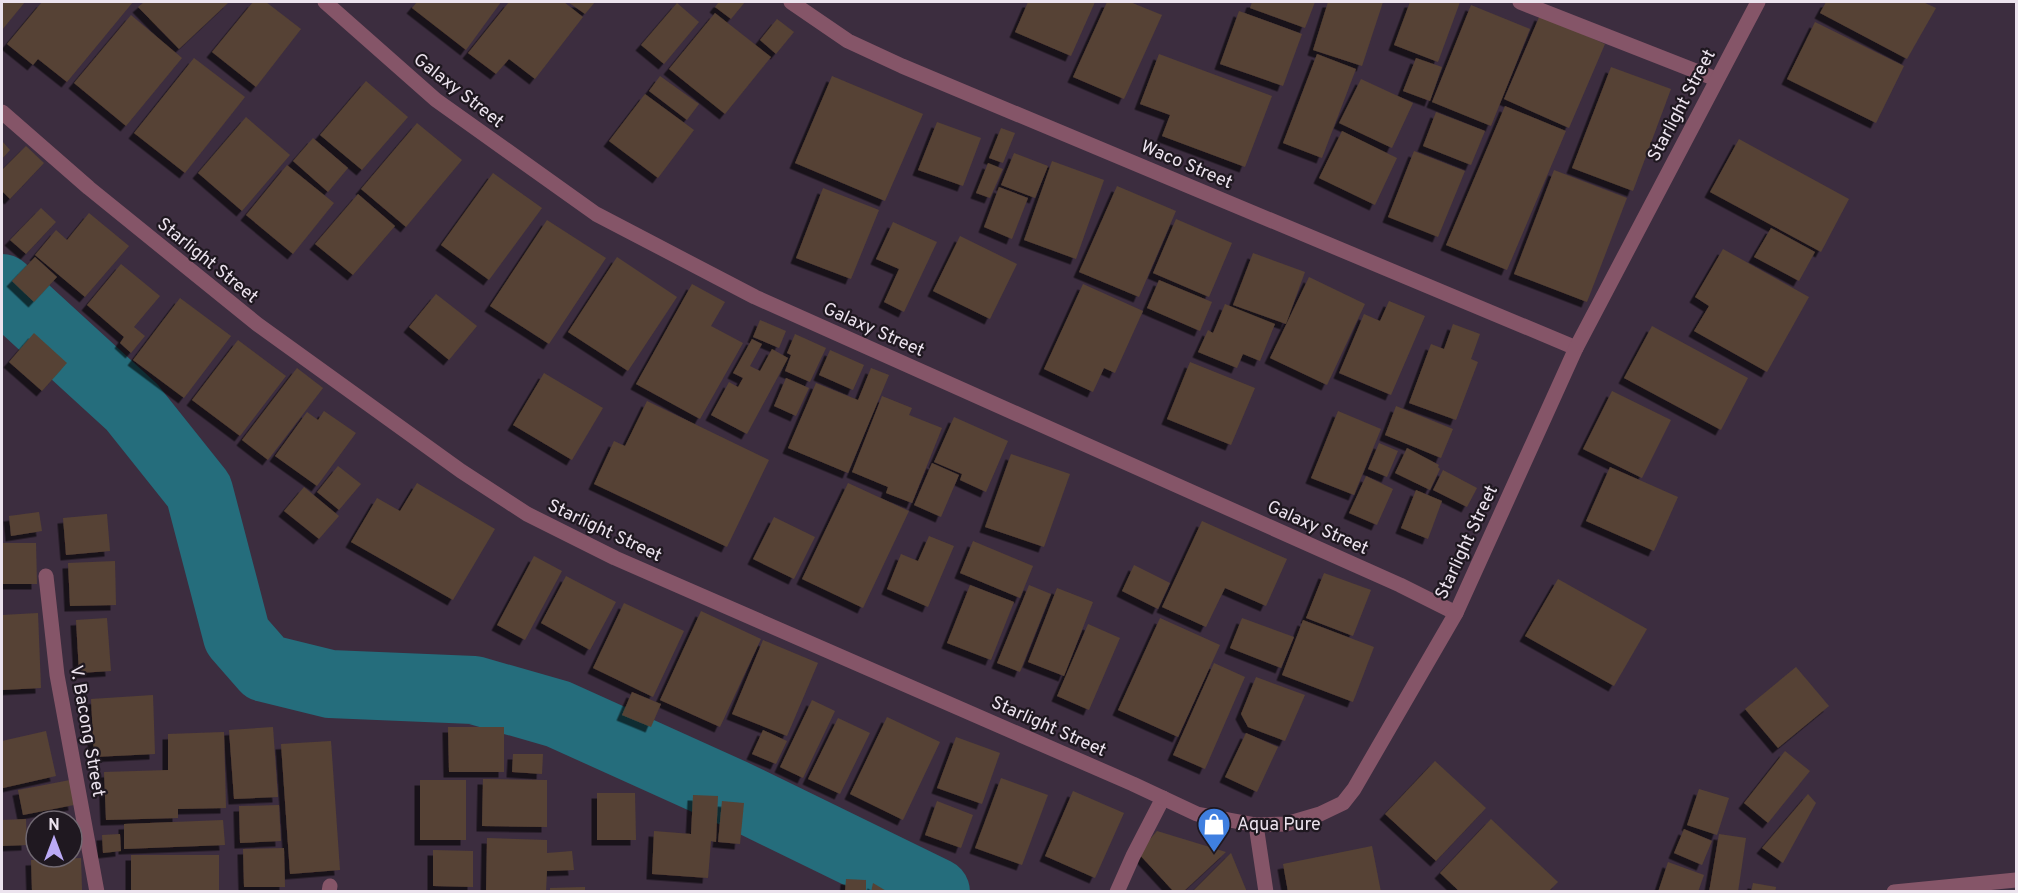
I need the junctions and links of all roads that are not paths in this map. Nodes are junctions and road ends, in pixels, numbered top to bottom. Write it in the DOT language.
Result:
graph roads {
  1 [pos="325,2"];
  2 [pos="791,2"];
  3 [pos="1520,2"];
  4 [pos="1758,2"];
  5 [pos="1716,79"];
  6 [pos="2,112"];
  7 [pos="1576,348"];
  8 [pos="46,576"];
  9 [pos="1456,613"];
  10 [pos="1163,798"];
  11 [pos="1256,825"];
  12 [pos="2016,880"];
  13 [pos="97,891"];
  14 [pos="1117,891"];
  15 [pos="1266,891"];
  16 [pos="1894,891"];
  1 -- 9 [label="street, Galaxy Street"];
  2 -- 7 [label="street, Waco Street"];
  3 -- 5 [label="street"];
  4 -- 5 [label="street, Starlight Street"];
  5 -- 7 [label="street, Starlight Street"];
  6 -- 10 [label="street, Starlight Street"];
  7 -- 9 [label="street, Starlight Street"];
  8 -- 13 [label="street, V. Bacong Street"];
  9 -- 11 [label="street, Starlight Street"];
  10 -- 11 [label="street, Starlight Street"];
  10 -- 14 [label="street"];
  11 -- 15 [label="street"];
  12 -- 16 [label="street"];
}
